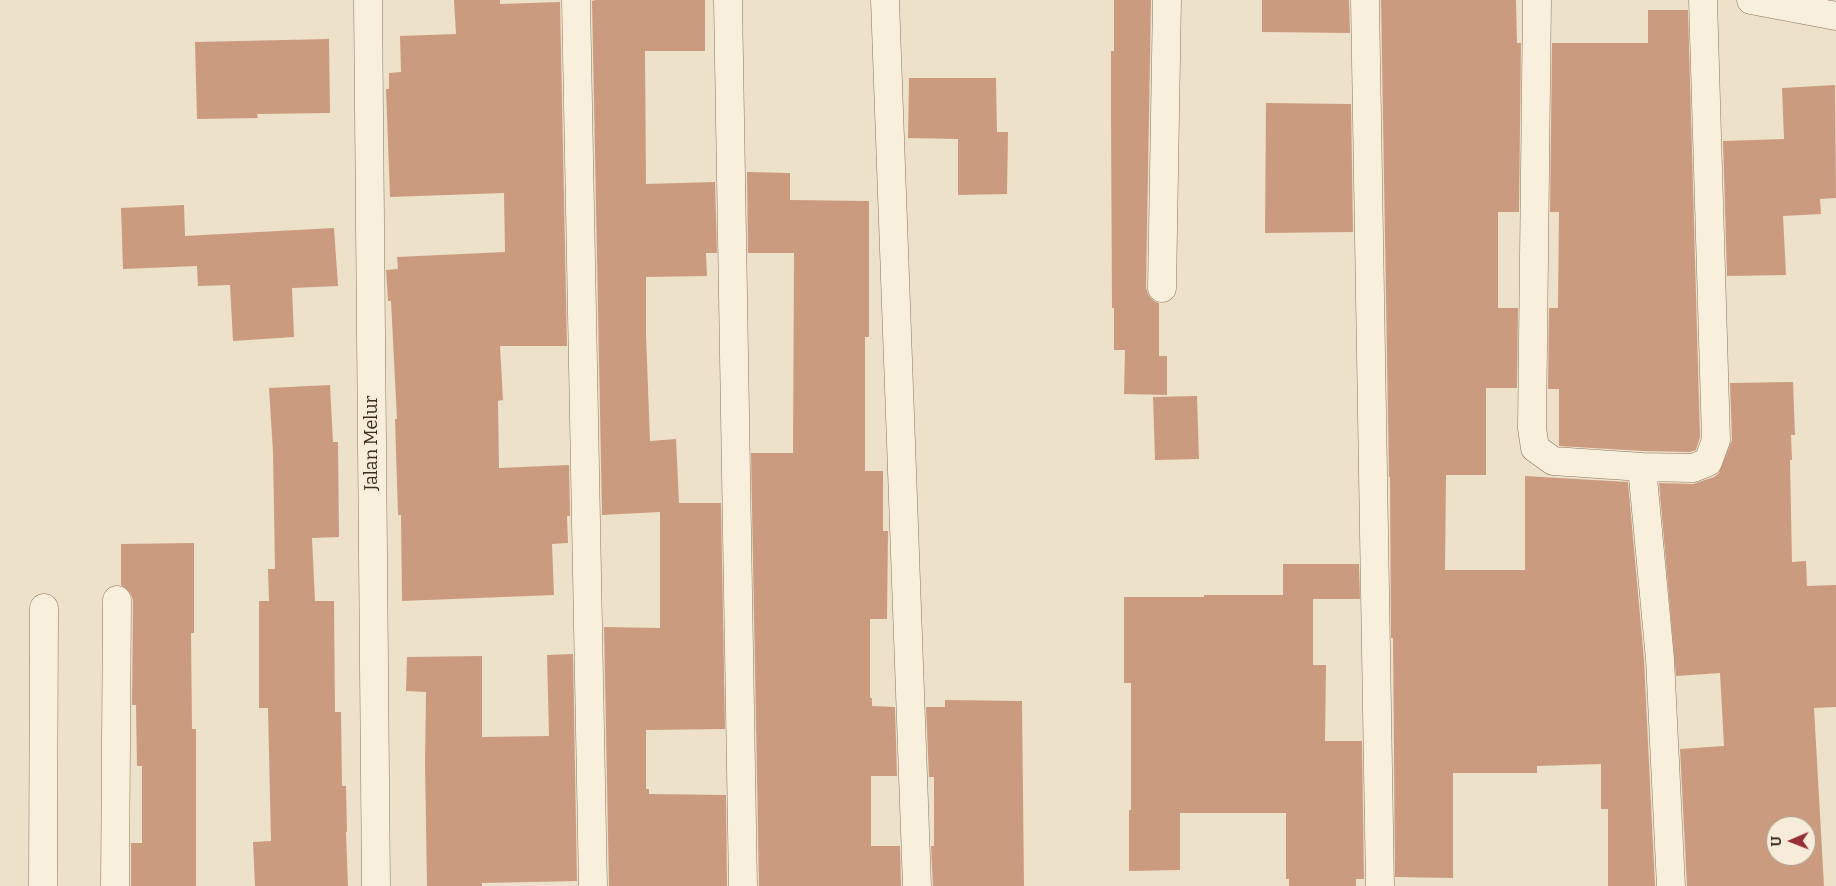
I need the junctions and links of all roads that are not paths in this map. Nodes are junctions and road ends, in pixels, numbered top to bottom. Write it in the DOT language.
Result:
graph roads {
  1 [pos="368,0"];
  2 [pos="576,0"];
  3 [pos="728,0"];
  4 [pos="885,0"];
  5 [pos="1167,0"];
  6 [pos="1365,0"];
  7 [pos="1537,0"];
  8 [pos="1703,0"];
  9 [pos="1751,0"];
  10 [pos="1836,16"];
  11 [pos="1162,288"];
  12 [pos="1642,467"];
  13 [pos="117,600"];
  14 [pos="44,608"];
  15 [pos="43,886"];
  16 [pos="115,886"];
  17 [pos="376,886"];
  18 [pos="593,886"];
  19 [pos="743,886"];
  20 [pos="917,886"];
  21 [pos="1380,886"];
  22 [pos="1671,886"];
  1 -- 17 [label="street, Jalan Melur"];
  2 -- 18 [label="street"];
  3 -- 19 [label="street"];
  4 -- 20 [label="street"];
  5 -- 11 [label="street"];
  6 -- 21 [label="street"];
  7 -- 12 [label="street"];
  8 -- 12 [label="street"];
  9 -- 10 [label="street"];
  12 -- 22 [label="street"];
  13 -- 16 [label="street"];
  14 -- 15 [label="street"];
}
